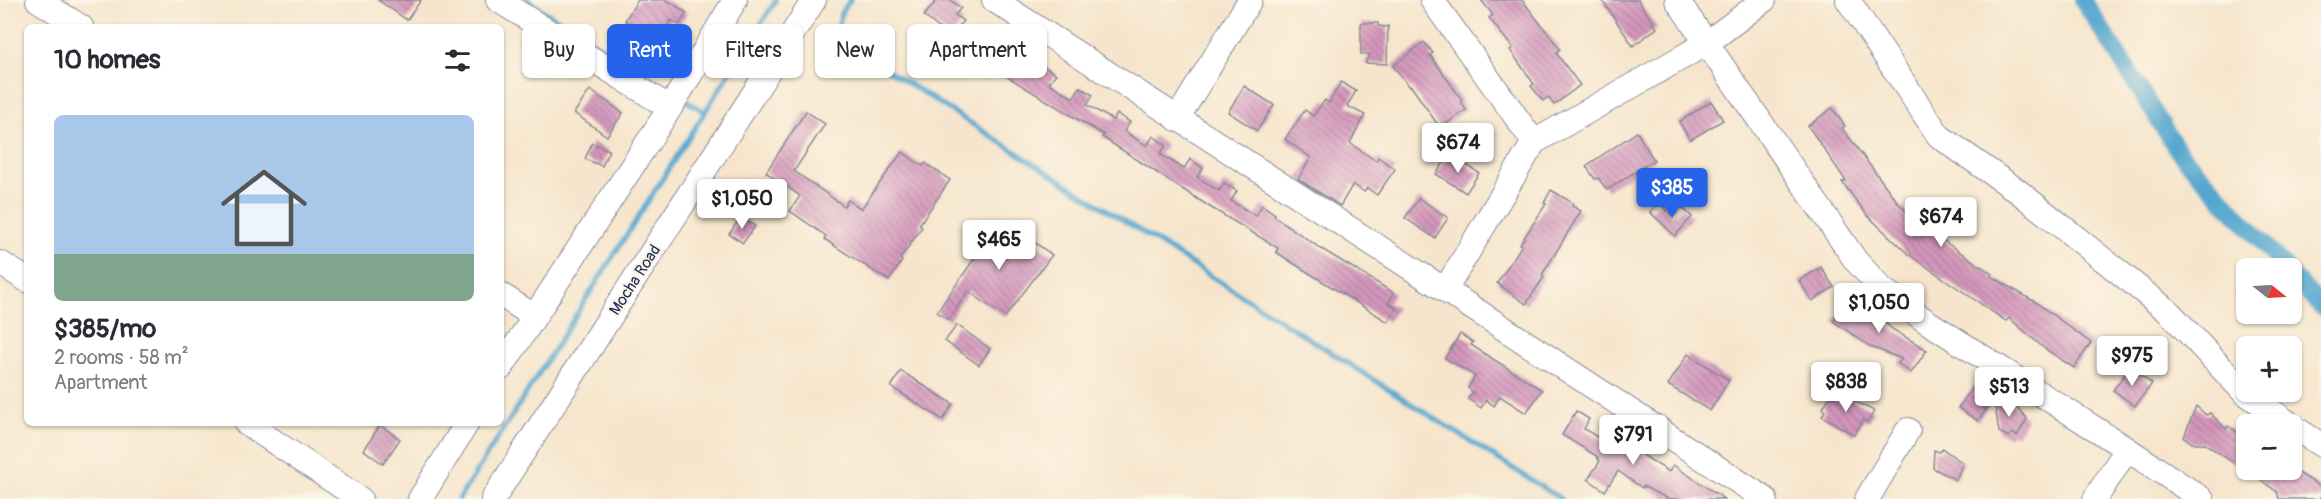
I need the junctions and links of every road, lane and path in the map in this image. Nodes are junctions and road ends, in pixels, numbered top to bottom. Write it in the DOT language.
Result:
graph roads {
  1 [pos="38,0"];
  2 [pos="498,0"];
  3 [pos="735,0"];
  4 [pos="814,0"];
  5 [pos="1250,0"];
  6 [pos="1432,0"];
  7 [pos="1677,0"];
  8 [pos="1764,0"];
  9 [pos="1848,0"];
  10 [pos="1006,4"];
  11 [pos="76,24"];
  12 [pos="1707,43"];
  13 [pos="670,108"];
  14 [pos="1177,119"];
  15 [pos="1534,142"];
  16 [pos="0,263"];
  17 [pos="24,278"];
  18 [pos="1445,290"];
  19 [pos="504,297"];
  20 [pos="534,316"];
  21 [pos="504,363"];
  22 [pos="2275,414"];
  23 [pos="250,426"];
  24 [pos="465,426"];
  25 [pos="1908,430"];
  26 [pos="2302,432"];
  27 [pos="2321,445"];
  28 [pos="2127,449"];
  29 [pos="360,499"];
  30 [pos="420,499"];
  31 [pos="493,499"];
  32 [pos="1765,499"];
  33 [pos="1867,499"];
  34 [pos="2095,499"];
  35 [pos="2202,499"];
  1 -- 11 [label="street"];
  2 -- 13 [label="street"];
  3 -- 13 [label="street"];
  4 -- 31 [label="street, Mocha Road"];
  5 -- 14 [label="street"];
  6 -- 15 [label="street"];
  7 -- 12 [label="street"];
  8 -- 12 [label="street"];
  9 -- 22 [label="street"];
  10 -- 14 [label="street"];
  12 -- 15 [label="street"];
  12 -- 28 [label="street"];
  13 -- 20 [label="street"];
  14 -- 18 [label="street"];
  15 -- 18 [label="street"];
  16 -- 17 [label="street"];
  18 -- 32 [label="street"];
  19 -- 20 [label="street"];
  20 -- 21 [label="street"];
  23 -- 29 [label="street"];
  24 -- 30 [label="street"];
  25 -- 33 [label="street"];
  26 -- 27 [label="street"];
  28 -- 34 [label="street"];
  28 -- 35 [label="street"];
}
